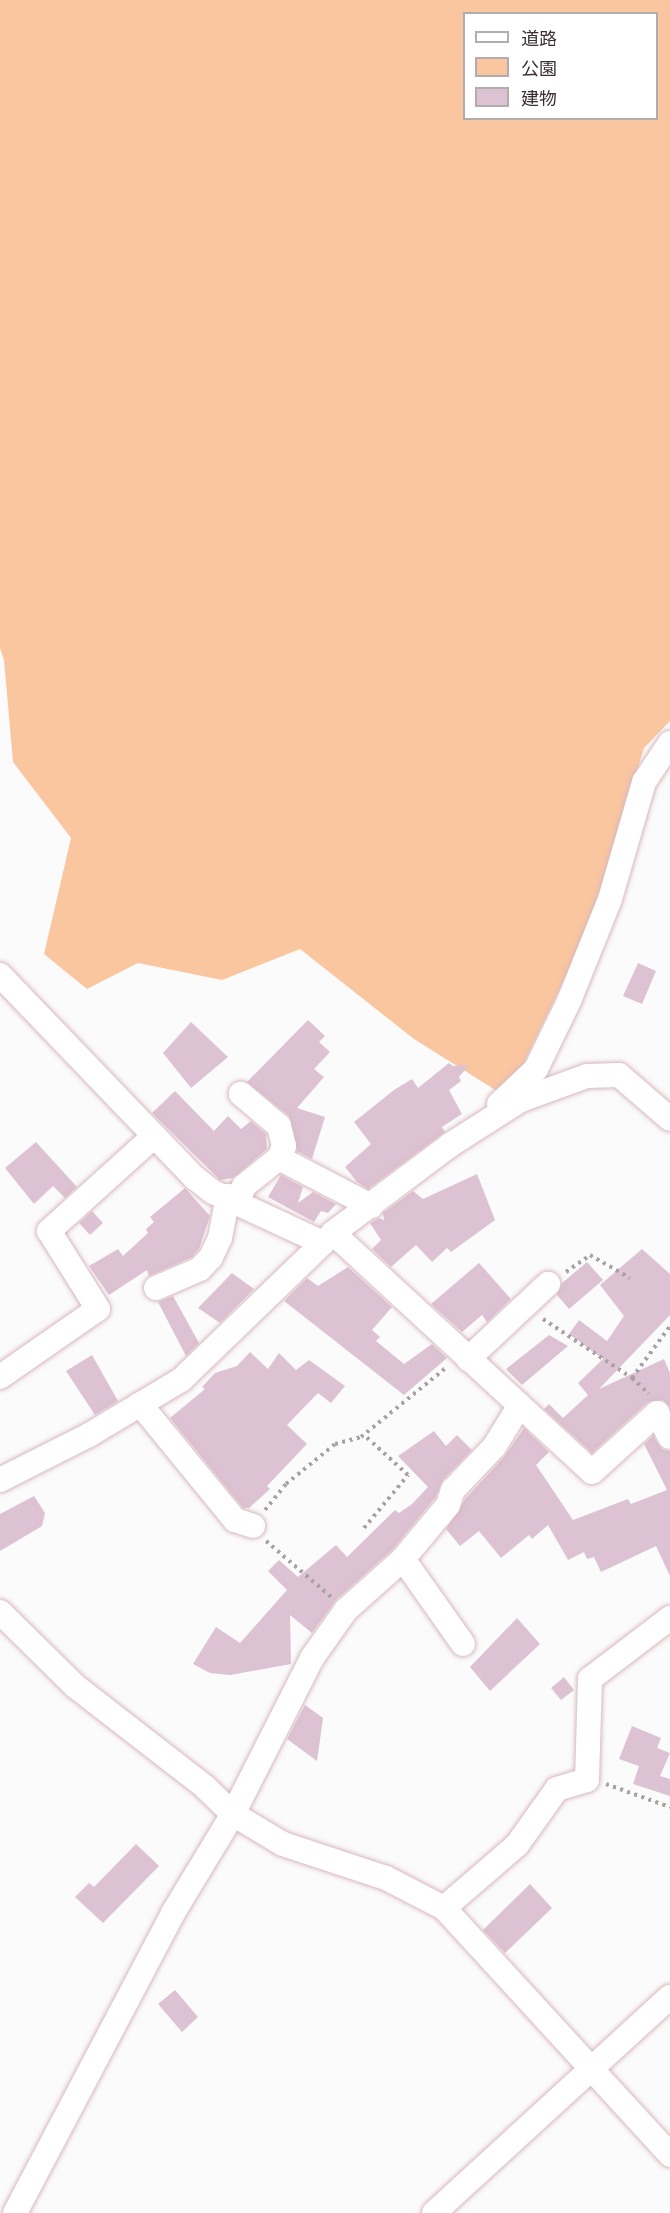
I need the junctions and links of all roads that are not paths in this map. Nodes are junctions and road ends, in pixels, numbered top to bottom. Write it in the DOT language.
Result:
graph roads {
  1 [pos="670,743"];
  2 [pos="0,975"];
  3 [pos="242,1094"];
  4 [pos="670,1119"];
  5 [pos="472,1132"];
  6 [pos="154,1136"];
  7 [pos="279,1158"];
  8 [pos="233,1199"];
  9 [pos="371,1206"];
  10 [pos="328,1238"];
  11 [pos="548,1284"];
  12 [pos="156,1288"];
  13 [pos="465,1357"];
  14 [pos="0,1377"];
  15 [pos="140,1404"];
  16 [pos="520,1405"];
  17 [pos="670,1437"];
  18 [pos="0,1480"];
  19 [pos="252,1526"];
  20 [pos="403,1559"];
  21 [pos="0,1612"];
  22 [pos="670,1618"];
  23 [pos="463,1644"];
  24 [pos="233,1814"];
  25 [pos="444,1908"];
  26 [pos="670,1996"];
  27 [pos="591,2069"];
  28 [pos="670,2155"];
  29 [pos="15,2213"];
  30 [pos="434,2213"];
  1 -- 5 [label="street"];
  2 -- 6 [label="street"];
  3 -- 7 [label="street"];
  4 -- 5 [label="street"];
  5 -- 9 [label="street"];
  6 -- 8 [label="street"];
  6 -- 14 [label="street"];
  7 -- 8 [label="street"];
  7 -- 9 [label="street"];
  8 -- 10 [label="street"];
  8 -- 12 [label="street"];
  9 -- 10 [label="street"];
  10 -- 13 [label="street"];
  10 -- 15 [label="street"];
  11 -- 13 [label="street"];
  13 -- 16 [label="street"];
  15 -- 18 [label="street"];
  15 -- 19 [label="street"];
  16 -- 17 [label="street"];
  16 -- 20 [label="street"];
  20 -- 23 [label="street"];
  20 -- 24 [label="street"];
  21 -- 24 [label="street"];
  22 -- 25 [label="street"];
  24 -- 25 [label="street"];
  24 -- 29 [label="street"];
  25 -- 27 [label="street"];
  26 -- 27 [label="street"];
  27 -- 28 [label="street"];
  27 -- 30 [label="street"];
}
